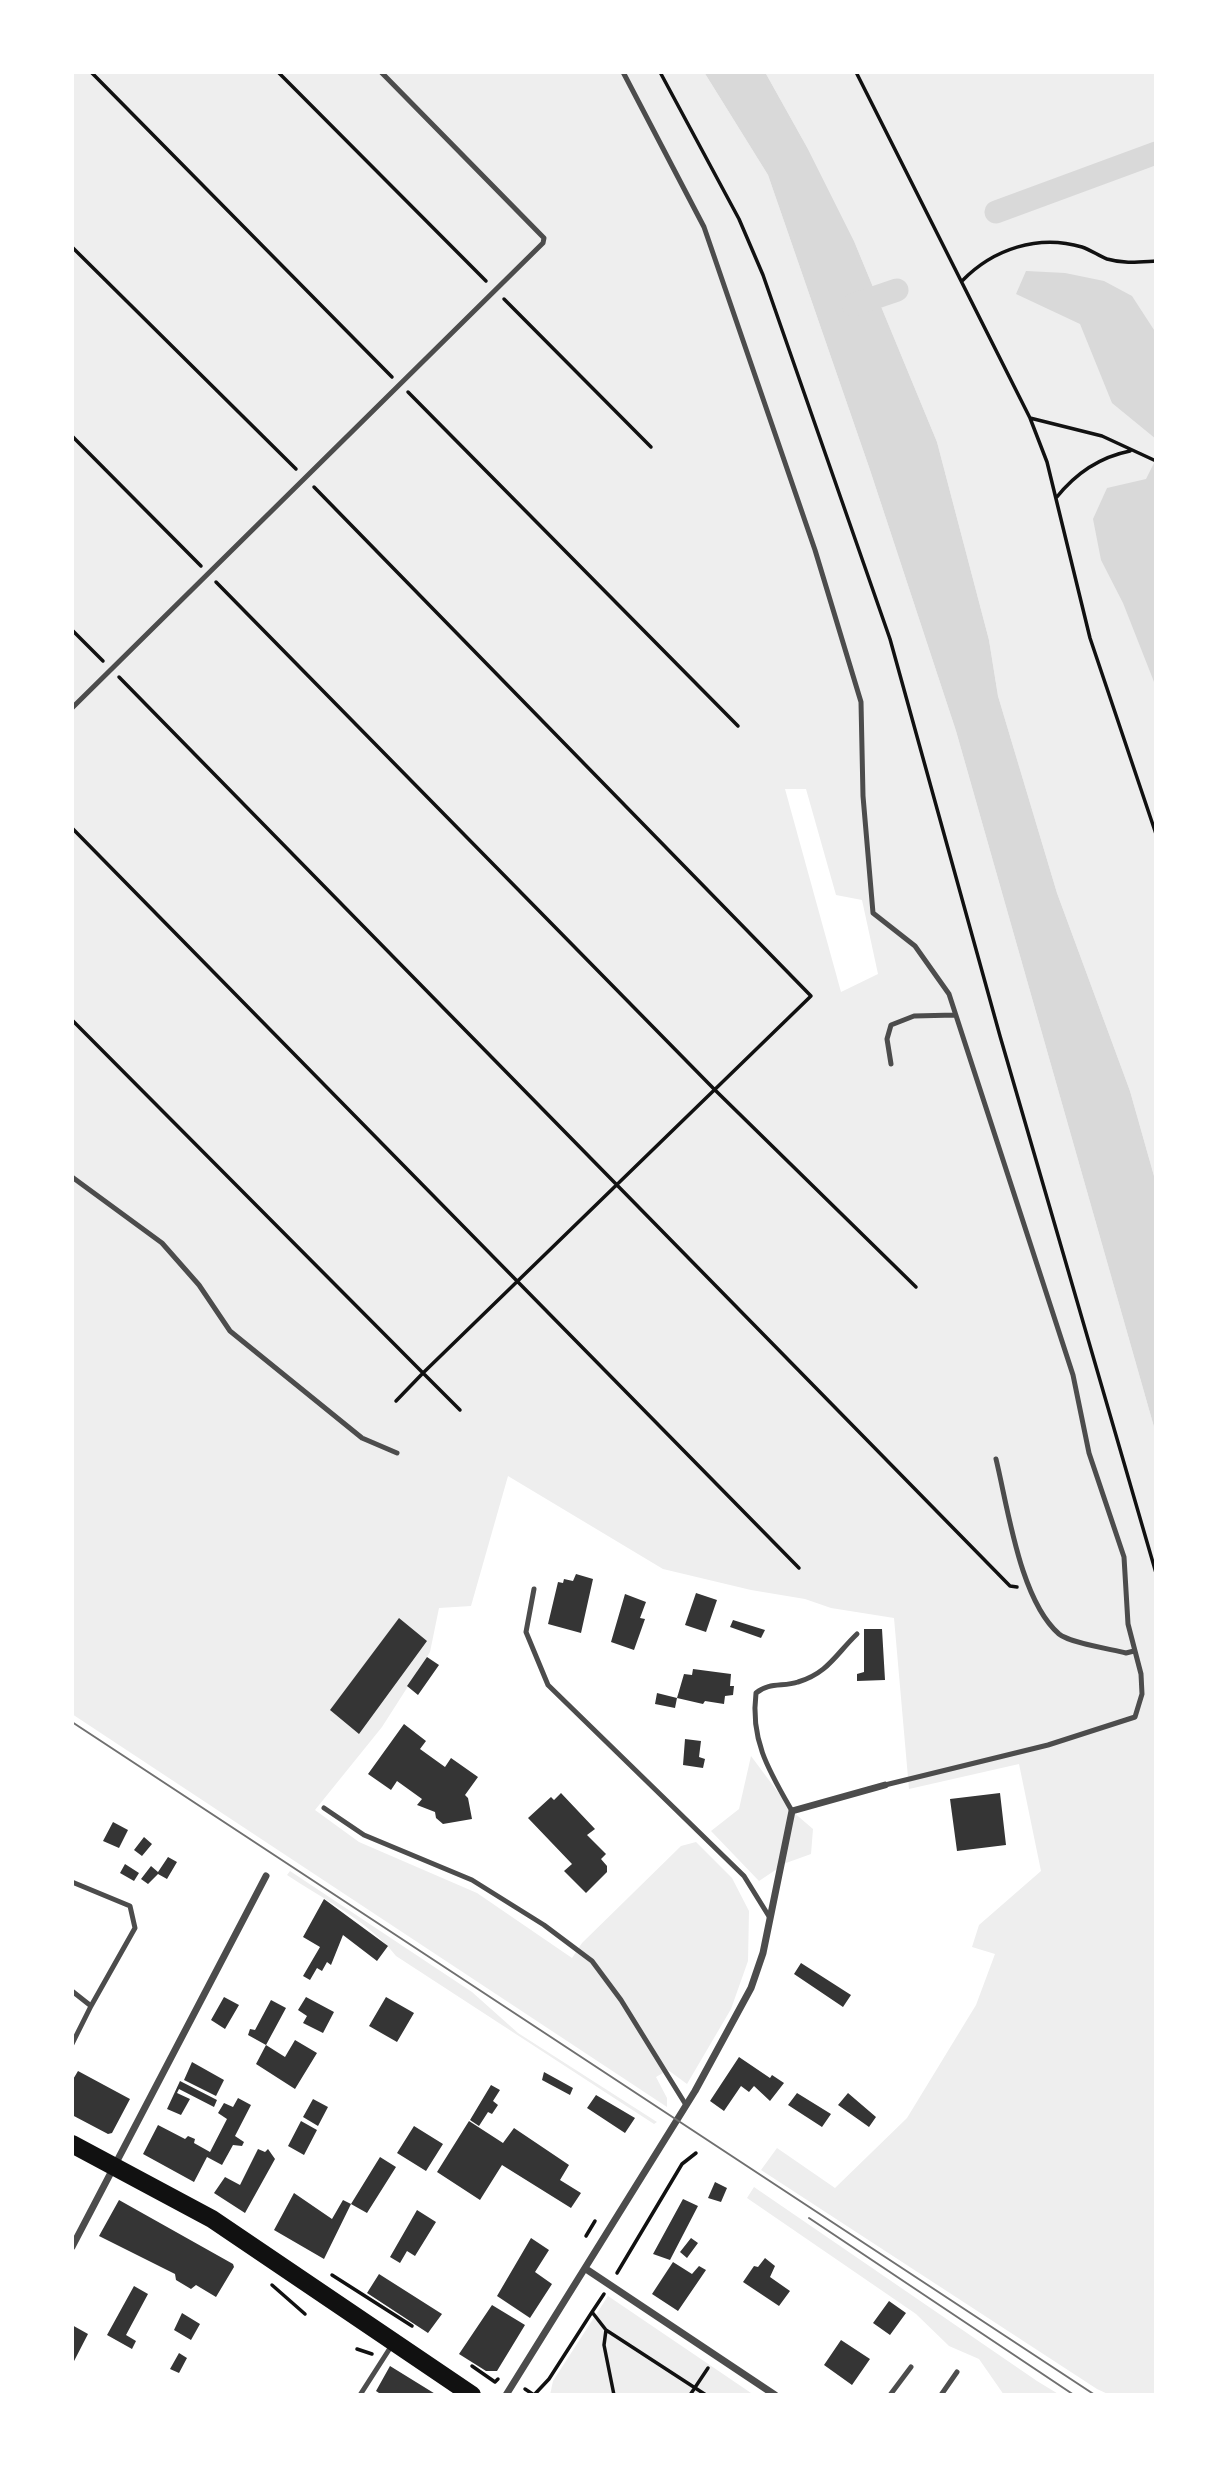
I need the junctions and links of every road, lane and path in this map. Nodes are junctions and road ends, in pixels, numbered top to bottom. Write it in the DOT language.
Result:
graph roads {
  1 [pos="91,72"];
  2 [pos="278,72"];
  3 [pos="381,72"];
  4 [pos="623,72"];
  5 [pos="660,72"];
  6 [pos="856,72"];
  7 [pos="72,247"];
  8 [pos="1156,261"];
  9 [pos="962,281"];
  10 [pos="495,290"];
  11 [pos="400,385"];
  12 [pos="1030,418"];
  13 [pos="72,436"];
  14 [pos="651,447"];
  15 [pos="1132,450"];
  16 [pos="1156,461"];
  17 [pos="305,479"];
  18 [pos="1055,499"];
  19 [pos="209,574"];
  20 [pos="72,630"];
  21 [pos="111,669"];
  22 [pos="72,708"];
  23 [pos="738,726"];
  24 [pos="72,828"];
  25 [pos="1156,834"];
  26 [pos="955,1016"];
  27 [pos="72,1020"];
  28 [pos="891,1064"];
  29 [pos="715,1089"];
  30 [pos="72,1177"];
  31 [pos="616,1185"];
  32 [pos="517,1281"];
  33 [pos="916,1287"];
  34 [pos="423,1373"];
  35 [pos="396,1401"];
  36 [pos="460,1410"];
  37 [pos="397,1453"];
  38 [pos="996,1459"];
  39 [pos="799,1568"];
  40 [pos="1156,1573"];
  41 [pos="1029,1584"];
  42 [pos="534,1589"];
  43 [pos="857,1633"];
  44 [pos="1133,1651"];
  45 [pos="885,1785"];
  46 [pos="324,1808"];
  47 [pos="792,1811"];
  48 [pos="266,1876"];
  49 [pos="72,1882"];
  50 [pos="770,1918"];
  51 [pos="72,1992"];
  52 [pos="91,2006"];
  53 [pos="72,2044"];
  54 [pos="686,2105"];
  55 [pos="72,2144"];
  56 [pos="696,2153"];
  57 [pos="114,2167"];
  58 [pos="72,2247"];
  59 [pos="586,2269"];
  60 [pos="271,2284"];
  61 [pos="610,2284"];
  62 [pos="592,2312"];
  63 [pos="305,2314"];
  64 [pos="606,2330"];
  65 [pos="394,2342"];
  66 [pos="716,2356"];
  67 [pos="911,2367"];
  68 [pos="957,2372"];
  69 [pos="695,2388"];
  70 [pos="359,2395"];
  71 [pos="472,2395"];
  72 [pos="506,2395"];
  73 [pos="534,2395"];
  74 [pos="614,2395"];
  75 [pos="690,2395"];
  76 [pos="706,2395"];
  77 [pos="775,2395"];
  78 [pos="890,2395"];
  79 [pos="941,2395"];
  1 -- 11 [label="path"];
  2 -- 10 [label="path"];
  3 -- 10 [label="lane"];
  4 -- 26 [label="lane"];
  5 -- 40 [label="path"];
  6 -- 9 [label="path"];
  7 -- 17 [label="path"];
  8 -- 9 [label="path"];
  9 -- 12 [label="path"];
  10 -- 11 [label="lane"];
  10 -- 14 [label="path"];
  11 -- 17 [label="lane"];
  11 -- 23 [label="path"];
  12 -- 15 [label="path"];
  12 -- 18 [label="path"];
  13 -- 19 [label="path"];
  15 -- 16 [label="path"];
  15 -- 18 [label="path"];
  17 -- 19 [label="lane"];
  17 -- 29 [label="path"];
  18 -- 25 [label="path"];
  19 -- 21 [label="lane"];
  19 -- 29 [label="path"];
  20 -- 21 [label="path"];
  21 -- 22 [label="lane"];
  21 -- 31 [label="path"];
  24 -- 32 [label="path"];
  26 -- 28 [label="lane"];
  26 -- 44 [label="lane"];
  27 -- 34 [label="path"];
  29 -- 31 [label="path"];
  29 -- 33 [label="path"];
  30 -- 37 [label="lane"];
  31 -- 32 [label="path"];
  31 -- 41 [label="path"];
  32 -- 34 [label="path"];
  32 -- 39 [label="path"];
  34 -- 35 [label="path"];
  34 -- 36 [label="path"];
  38 -- 41 [label="lane"];
  41 -- 44 [label="lane"];
  42 -- 50 [label="lane"];
  43 -- 47 [label="lane"];
  44 -- 45 [label="lane"];
  45 -- 47 [label="street"];
  46 -- 54 [label="lane"];
  47 -- 50 [label="street"];
  48 -- 57 [label="street"];
  49 -- 52 [label="lane"];
  50 -- 54 [label="street"];
  51 -- 52 [label="lane"];
  52 -- 53 [label="lane"];
  54 -- 59 [label="street"];
  55 -- 57 [label="main road"];
  56 -- 61 [label="path"];
  57 -- 58 [label="street"];
  57 -- 65 [label="main road"];
  59 -- 61 [label="street"];
  59 -- 72 [label="street"];
  60 -- 63 [label="path"];
  61 -- 62 [label="path"];
  61 -- 66 [label="street"];
  62 -- 64 [label="path"];
  62 -- 73 [label="path"];
  64 -- 69 [label="path"];
  64 -- 74 [label="path"];
  65 -- 70 [label="lane"];
  65 -- 71 [label="main road"];
  66 -- 69 [label="path"];
  66 -- 77 [label="street"];
  67 -- 78 [label="lane"];
  68 -- 79 [label="lane"];
  69 -- 75 [label="path"];
  69 -- 76 [label="path"];
}
